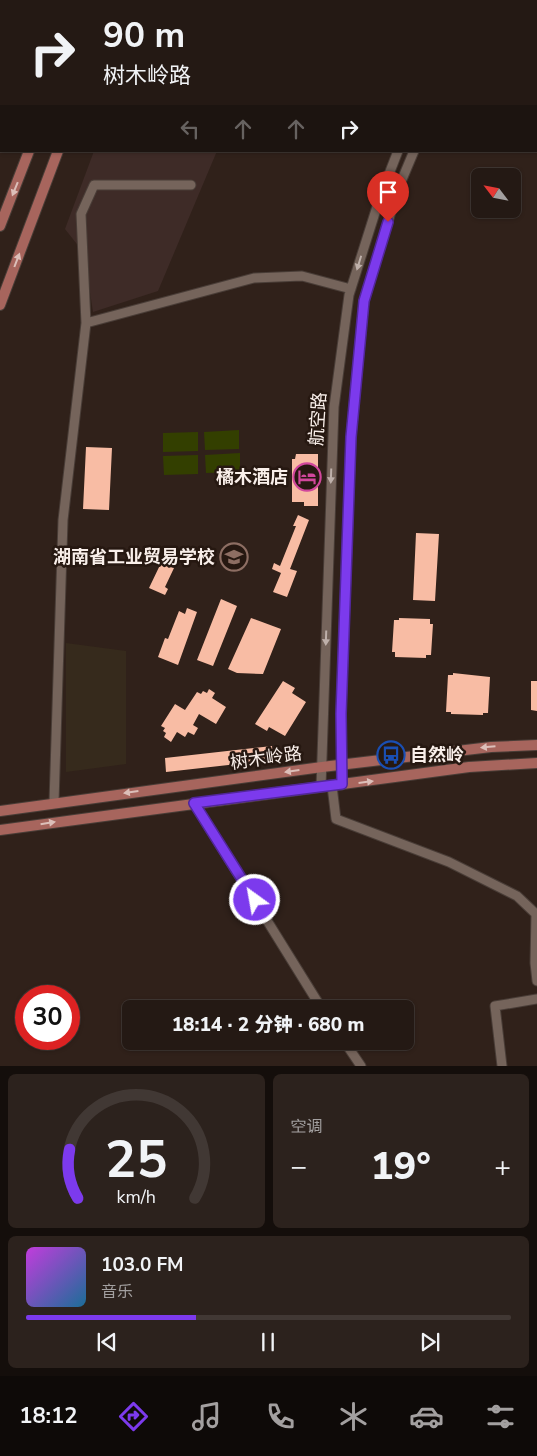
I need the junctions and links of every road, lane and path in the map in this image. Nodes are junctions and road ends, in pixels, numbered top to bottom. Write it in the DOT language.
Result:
graph roads {
  1 [pos="29,152"];
  2 [pos="58,152"];
  3 [pos="398,152"];
  4 [pos="414,152"];
  5 [pos="192,185"];
  6 [pos="0,226"];
  7 [pos="350,292"];
  8 [pos="364,301"];
  9 [pos="0,306"];
  10 [pos="86,324"];
  11 [pos="537,745"];
  12 [pos="537,763"];
  13 [pos="342,765"];
  14 [pos="322,767"];
  15 [pos="331,786"];
  16 [pos="54,802"];
  17 [pos="194,803"];
  18 [pos="0,811"];
  19 [pos="0,830"];
  20 [pos="536,963"];
  21 [pos="537,981"];
  22 [pos="537,999"];
  23 [pos="316,1000"];
  24 [pos="350,1050"];
  25 [pos="361,1066"];
  26 [pos="502,1066"];
  1 -- 6 [label="main road, one-way"];
  9 -- 2 [label="main road, one-way"];
  3 -- 7 [label="street, 航空路, one-way"];
  4 -- 8 [label="street, 航空路"];
  5 -- 10 [label="street"];
  7 -- 8 [label="street"];
  7 -- 10 [label="street"];
  7 -- 14 [label="street, 航空路, one-way"];
  8 -- 13 [label="street, 航空路"];
  10 -- 16 [label="street"];
  11 -- 13 [label="main road, 树木岭路, one-way"];
  15 -- 12 [label="main road, 树木岭路, one-way"];
  13 -- 14 [label="main road, 树木岭路"];
  13 -- 15 [label="street, 航空路"];
  14 -- 15 [label="street, 航空路"];
  14 -- 16 [label="main road, 树木岭路, one-way"];
  15 -- 17 [label="main road, 树木岭路"];
  15 -- 20 [label="street"];
  16 -- 18 [label="main road, 树木岭路"];
  19 -- 17 [label="main road, 树木岭路, one-way"];
  17 -- 23 [label="street"];
  20 -- 21 [label="street"];
  22 -- 26 [label="street"];
  24 -- 25 [label="street"];
}
